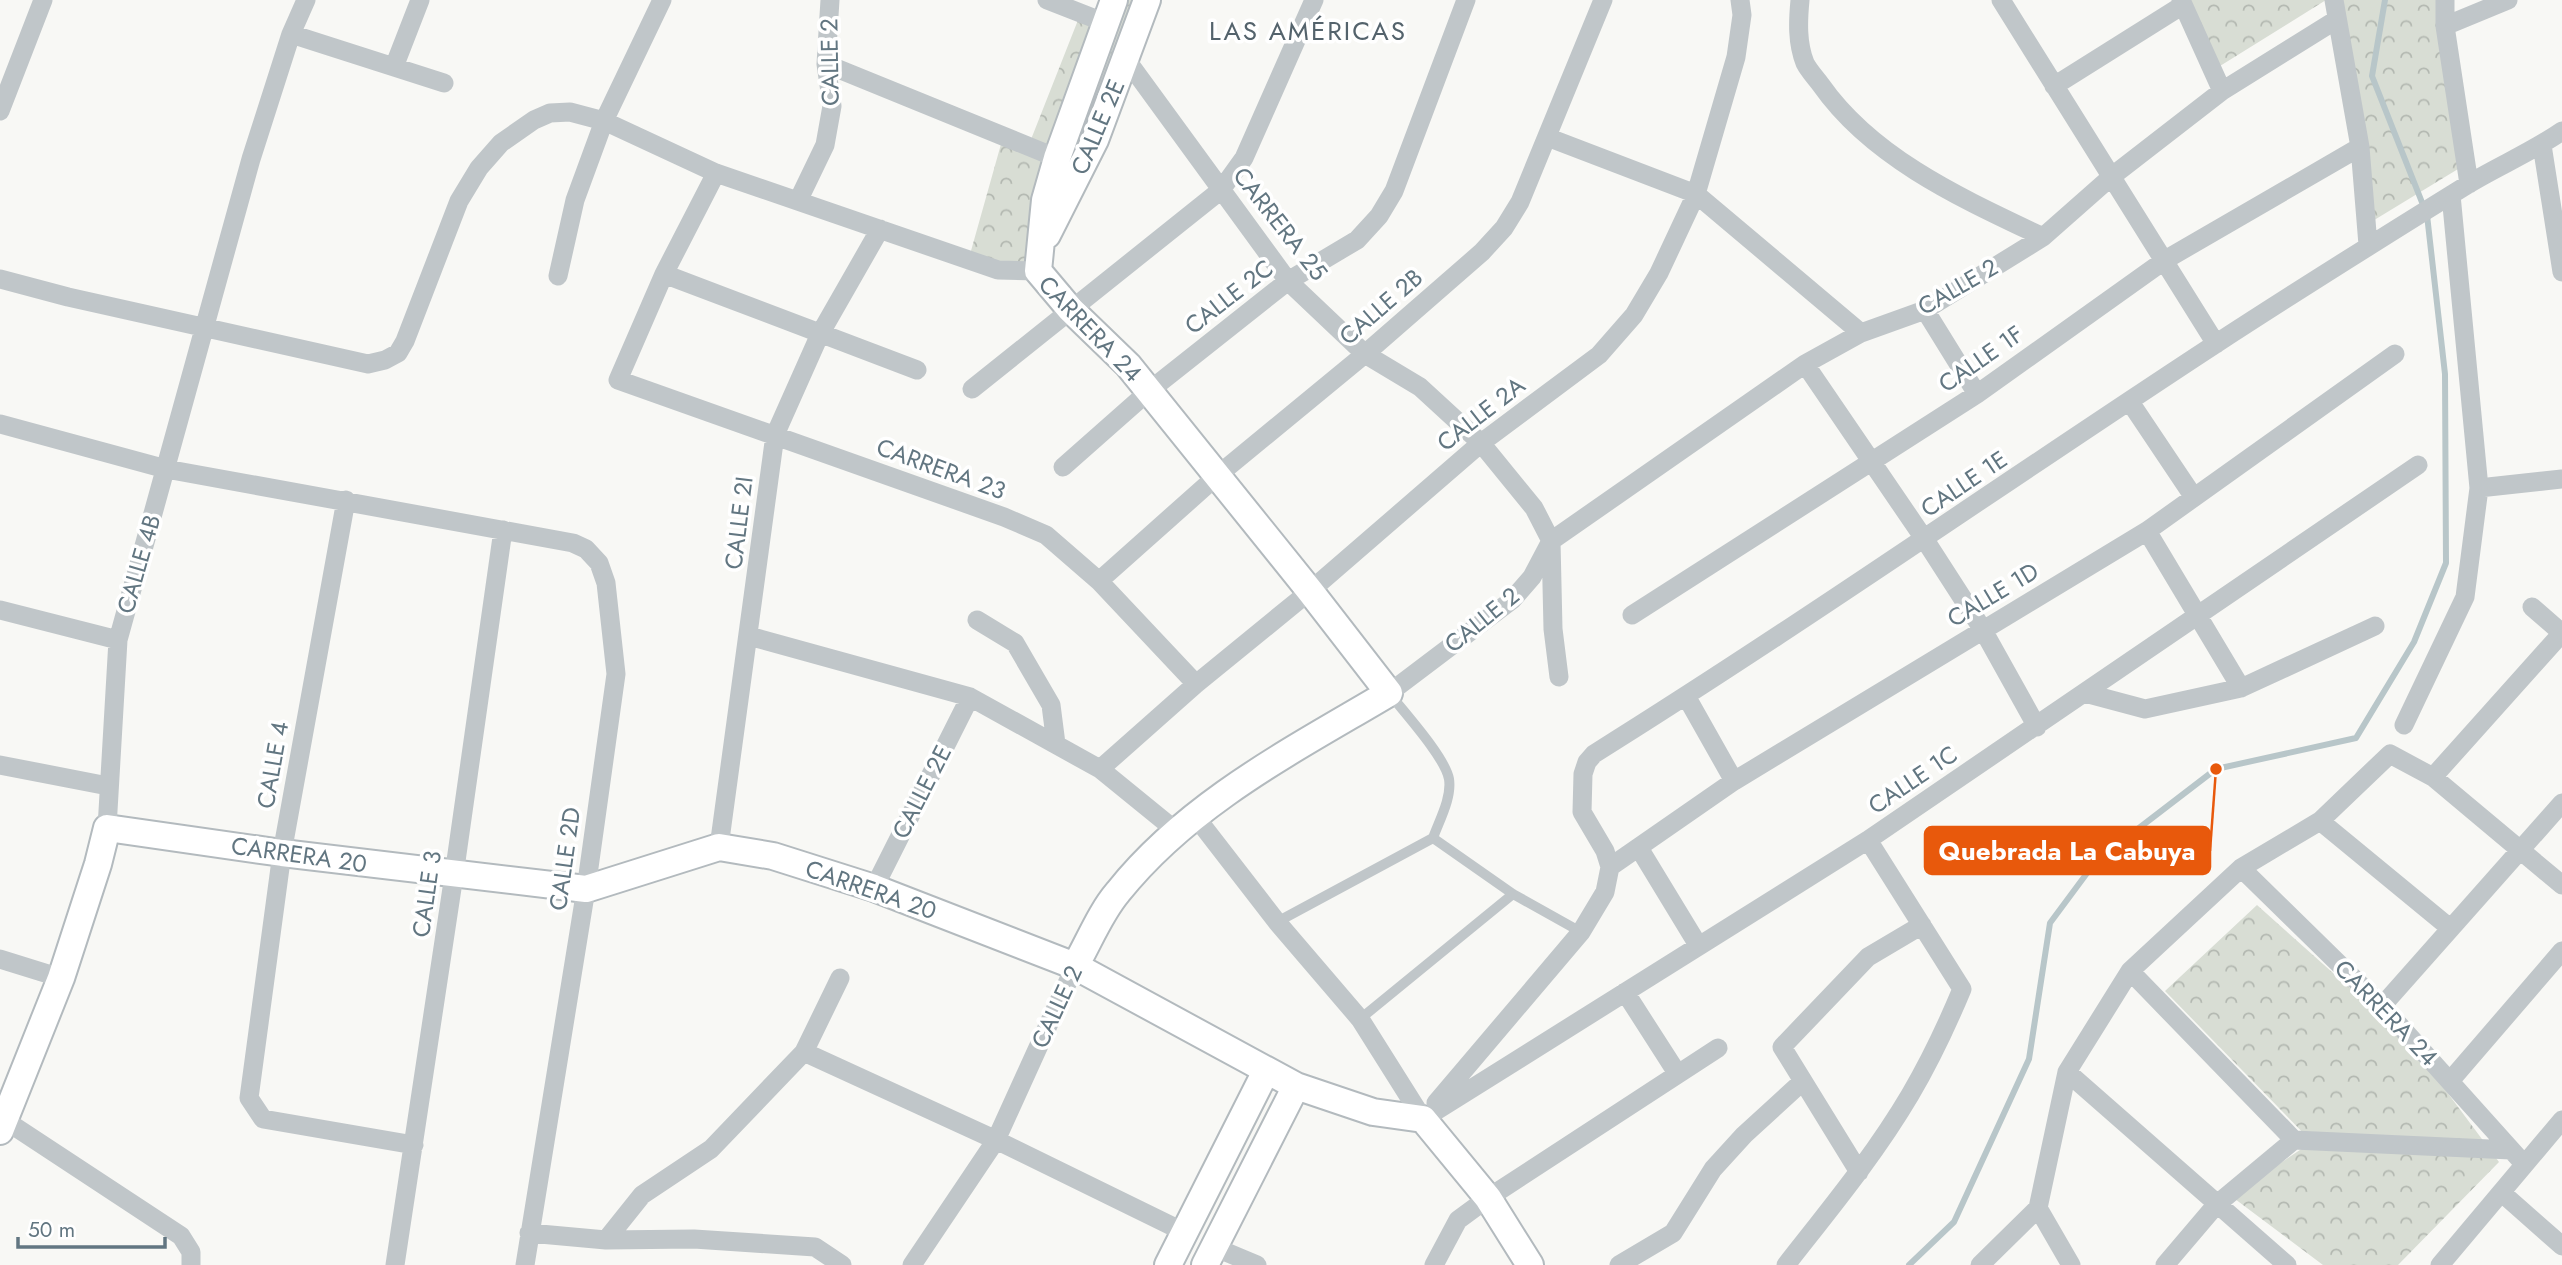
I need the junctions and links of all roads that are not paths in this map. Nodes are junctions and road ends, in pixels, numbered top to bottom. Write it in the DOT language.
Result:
graph roads {
  1 [pos="43,0"];
  2 [pos="306,0"];
  3 [pos="419,0"];
  4 [pos="662,0"];
  5 [pos="830,0"];
  6 [pos="1047,0"];
  7 [pos="1147,0"];
  8 [pos="1314,0"];
  9 [pos="1466,0"];
  10 [pos="1603,0"];
  11 [pos="1740,0"];
  12 [pos="1800,0"];
  13 [pos="2001,0"];
  14 [pos="2445,0"];
  15 [pos="2508,0"];
  16 [pos="2182,3"];
  17 [pos="2335,10"];
  18 [pos="1110,12"];
  19 [pos="2445,26"];
  20 [pos="291,34"];
  21 [pos="1126,59"];
  22 [pos="826,64"];
  23 [pos="394,67"];
  24 [pos="7,68"];
  25 [pos="444,83"];
  26 [pos="2054,86"];
  27 [pos="2222,91"];
  28 [pos="0,111"];
  29 [pos="604,121"];
  30 [pos="2562,131"];
  31 [pos="1547,136"];
  32 [pos="2542,145"];
  33 [pos="2360,147"];
  34 [pos="1058,158"];
  35 [pos="716,173"];
  36 [pos="2111,177"];
  37 [pos="2469,184"];
  38 [pos="1221,190"];
  39 [pos="1696,194"];
  40 [pos="2444,200"];
  41 [pos="798,201"];
  42 [pos="880,229"];
  43 [pos="2043,237"];
  44 [pos="2368,245"];
  45 [pos="1039,260"];
  46 [pos="2165,260"];
  47 [pos="2562,272"];
  48 [pos="664,274"];
  49 [pos="558,276"];
  50 [pos="0,279"];
  51 [pos="1288,281"];
  52 [pos="1070,309"];
  53 [pos="1925,310"];
  54 [pos="203,327"];
  55 [pos="1861,333"];
  56 [pos="820,334"];
  57 [pos="2216,344"];
  58 [pos="1365,354"];
  59 [pos="2395,354"];
  60 [pos="1805,364"];
  61 [pos="917,370"];
  62 [pos="972,389"];
  63 [pos="1149,391"];
  64 [pos="1976,394"];
  65 [pos="2130,402"];
  66 [pos="0,424"];
  67 [pos="775,435"];
  68 [pos="1481,443"];
  69 [pos="1871,462"];
  70 [pos="2418,465"];
  71 [pos="1063,467"];
  72 [pos="166,469"];
  73 [pos="1218,475"];
  74 [pos="2562,479"];
  75 [pos="2479,488"];
  76 [pos="2193,496"];
  77 [pos="346,500"];
  78 [pos="503,530"];
  79 [pos="2147,531"];
  80 [pos="1925,540"];
  81 [pos="1551,541"];
  82 [pos="1099,581"];
  83 [pos="1310,591"];
  84 [pos="2532,607"];
  85 [pos="0,610"];
  86 [pos="1632,615"];
  87 [pos="2198,616"];
  88 [pos="976,620"];
  89 [pos="2375,626"];
  90 [pos="1983,630"];
  91 [pos="2562,633"];
  92 [pos="749,636"];
  93 [pos="118,640"];
  94 [pos="1559,677"];
  95 [pos="1196,684"];
  96 [pos="2241,688"];
  97 [pos="1389,693"];
  98 [pos="2085,693"];
  99 [pos="1686,696"];
  100 [pos="970,697"];
  101 [pos="2404,725"];
  102 [pos="2036,727"];
  103 [pos="1056,744"];
  104 [pos="0,765"];
  105 [pos="1100,769"];
  106 [pos="2434,777"];
  107 [pos="1734,781"];
  108 [pos="108,786"];
  109 [pos="2562,803"];
  110 [pos="2320,821"];
  111 [pos="1185,823"];
  112 [pos="107,828"];
  113 [pos="1433,838"];
  114 [pos="1868,840"];
  115 [pos="719,847"];
  116 [pos="1639,848"];
  117 [pos="2520,850"];
  118 [pos="282,853"];
  119 [pos="1610,867"];
  120 [pos="2241,868"];
  121 [pos="454,875"];
  122 [pos="2562,885"];
  123 [pos="874,888"];
  124 [pos="586,889"];
  125 [pos="1513,894"];
  126 [pos="1277,922"];
  127 [pos="1922,925"];
  128 [pos="2450,928"];
  129 [pos="1581,932"];
  130 [pos="1698,945"];
  131 [pos="2562,951"];
  132 [pos="0,959"];
  133 [pos="1075,967"];
  134 [pos="2130,971"];
  135 [pos="61,978"];
  136 [pos="840,978"];
  137 [pos="1625,992"];
  138 [pos="2382,1006"];
  139 [pos="1360,1019"];
  140 [pos="1718,1048"];
  141 [pos="804,1052"];
  142 [pos="1266,1071"];
  143 [pos="1677,1073"];
  144 [pos="2067,1073"];
  145 [pos="1803,1081"];
  146 [pos="2450,1081"];
  147 [pos="1296,1086"];
  148 [pos="1423,1119"];
  149 [pos="2562,1119"];
  150 [pos="2,1123"];
  151 [pos="996,1140"];
  152 [pos="2294,1140"];
  153 [pos="414,1145"];
  154 [pos="2518,1157"];
  155 [pos="1859,1172"];
  156 [pos="2502,1193"];
  157 [pos="1488,1198"];
  158 [pos="2216,1205"];
  159 [pos="2038,1208"];
  160 [pos="1184,1232"];
  161 [pos="529,1233"];
  162 [pos="606,1240"];
  163 [pos="2562,1246"];
  164 [pos="1210,1256"];
  165 [pos="191,1265"];
  166 [pos="395,1265"];
  167 [pos="525,1265"];
  168 [pos="842,1265"];
  169 [pos="912,1265"];
  170 [pos="1168,1265"];
  171 [pos="1256,1265"];
  172 [pos="1434,1265"];
  173 [pos="1530,1265"];
  174 [pos="1619,1265"];
  175 [pos="1786,1265"];
  176 [pos="1980,1265"];
  177 [pos="2071,1265"];
  178 [pos="2165,1265"];
  179 [pos="2287,1265"];
  180 [pos="2440,1265"];
  1 -- 24 [label="street"];
  2 -- 20 [label="street, CALLE 4B"];
  3 -- 23 [label="street"];
  4 -- 29 [label="street"];
  5 -- 22 [label="street, CALLE 2"];
  6 -- 18 [label="street"];
  7 -- 21 [label="street, CALLE 2E"];
  8 -- 38 [label="street"];
  9 -- 51 [label="street, CALLE 2C"];
  10 -- 31 [label="street, CALLE 2B"];
  11 -- 39 [label="street, CALLE 2A"];
  12 -- 43 [label="street"];
  13 -- 26 [label="street"];
  14 -- 19 [label="street"];
  15 -- 19 [label="street"];
  16 -- 26 [label="street"];
  16 -- 27 [label="street"];
  17 -- 27 [label="street, CALLE 2"];
  17 -- 33 [label="street"];
  18 -- 34 [label="street, CALLE 2E"];
  19 -- 37 [label="street"];
  20 -- 23 [label="street"];
  20 -- 54 [label="street, CALLE 4B"];
  21 -- 38 [label="street, CARRERA 25"];
  21 -- 45 [label="street, CALLE 2E"];
  22 -- 34 [label="street"];
  22 -- 41 [label="street, CALLE 2"];
  23 -- 25 [label="street"];
  24 -- 28 [label="street"];
  26 -- 36 [label="street"];
  27 -- 36 [label="street, CALLE 2"];
  29 -- 35 [label="street, CARRERA 24"];
  29 -- 49 [label="street"];
  29 -- 54 [label="street, CARRERA 24"];
  30 -- 32 [label="street, CALLE 1E"];
  31 -- 39 [label="street"];
  31 -- 58 [label="street, CALLE 2B"];
  32 -- 37 [label="street, CALLE 1E"];
  32 -- 47 [label="street"];
  33 -- 44 [label="street"];
  33 -- 46 [label="street, CALLE 1F"];
  34 -- 45 [label="street, CALLE 2E"];
  35 -- 41 [label="street, CARRERA 24"];
  35 -- 48 [label="street"];
  36 -- 43 [label="street, CALLE 2"];
  36 -- 46 [label="street"];
  37 -- 40 [label="street, CALLE 1E"];
  38 -- 51 [label="street, CARRERA 25"];
  38 -- 52 [label="street"];
  39 -- 55 [label="street"];
  39 -- 68 [label="street, CALLE 2A"];
  40 -- 44 [label="street, CALLE 1E"];
  40 -- 75 [label="street"];
  41 -- 42 [label="street, CARRERA 24"];
  42 -- 45 [label="street, CARRERA 24"];
  42 -- 56 [label="street, CALLE 2I"];
  43 -- 53 [label="street, CALLE 2"];
  44 -- 57 [label="street, CALLE 1E"];
  45 -- 52 [label="street, CARRERA 24"];
  46 -- 57 [label="street"];
  46 -- 64 [label="street, CALLE 1F"];
  48 -- 56 [label="street"];
  48 -- 67 [label="street, CARRERA 23"];
  50 -- 54 [label="street"];
  51 -- 58 [label="street, CARRERA 25"];
  51 -- 63 [label="street, CALLE 2C"];
  52 -- 62 [label="street"];
  52 -- 63 [label="street, CARRERA 24"];
  53 -- 55 [label="street, CALLE 2"];
  53 -- 64 [label="street"];
  54 -- 72 [label="street, CALLE 4B"];
  55 -- 60 [label="street, CALLE 2"];
  56 -- 61 [label="street"];
  56 -- 67 [label="street, CALLE 2I"];
  57 -- 65 [label="street, CALLE 1E"];
  58 -- 68 [label="street, CARRERA 25"];
  58 -- 73 [label="street, CALLE 2B"];
  59 -- 76 [label="street, CALLE 1D"];
  60 -- 69 [label="street"];
  60 -- 81 [label="street, CALLE 2"];
  63 -- 71 [label="street, CALLE 2C"];
  63 -- 73 [label="street, CARRERA 24"];
  64 -- 69 [label="street, CALLE 1F"];
  65 -- 76 [label="street"];
  65 -- 80 [label="street, CALLE 1E"];
  66 -- 72 [label="street, CALLE 2D"];
  67 -- 82 [label="street, CARRERA 23"];
  67 -- 92 [label="street, CALLE 2I"];
  68 -- 81 [label="street, CARRERA 25"];
  68 -- 83 [label="street, CALLE 2A"];
  69 -- 80 [label="street"];
  69 -- 86 [label="street, CALLE 1F"];
  70 -- 87 [label="street, CALLE 1C"];
  72 -- 77 [label="street, CALLE 2D"];
  72 -- 93 [label="street, CALLE 4B"];
  73 -- 82 [label="street, CALLE 2B"];
  73 -- 83 [label="street, CARRERA 24"];
  74 -- 75 [label="street"];
  75 -- 101 [label="street"];
  76 -- 79 [label="street, CALLE 1D"];
  77 -- 78 [label="street, CALLE 2D"];
  77 -- 118 [label="street, CALLE 4"];
  78 -- 121 [label="street, CALLE 3"];
  78 -- 124 [label="street, CALLE 2D"];
  79 -- 87 [label="street"];
  79 -- 90 [label="street, CALLE 1D"];
  80 -- 90 [label="street"];
  80 -- 99 [label="street, CALLE 1E"];
  81 -- 94 [label="street, CARRERA 25"];
  81 -- 97 [label="street, CALLE 2"];
  82 -- 95 [label="street, CARRERA 23"];
  83 -- 95 [label="street, CALLE 2A"];
  83 -- 97 [label="street, CARRERA 24"];
  84 -- 91 [label="street"];
  85 -- 93 [label="street"];
  87 -- 96 [label="street"];
  87 -- 98 [label="street, CALLE 1C"];
  88 -- 103 [label="street"];
  89 -- 96 [label="street"];
  90 -- 102 [label="street"];
  90 -- 107 [label="street, CALLE 1D"];
  91 -- 106 [label="street"];
  92 -- 100 [label="street"];
  92 -- 115 [label="street, CALLE 2I"];
  93 -- 108 [label="street, CALLE 4B"];
  95 -- 105 [label="street, CALLE 2A"];
  96 -- 98 [label="street"];
  97 -- 111 [label="street, CALLE 2"];
  97 -- 113 [label="lane, CARRERA 24"];
  98 -- 102 [label="street, CALLE 1C"];
  99 -- 107 [label="street"];
  99 -- 119 [label="street, CALLE 1E"];
  100 -- 103 [label="street"];
  100 -- 123 [label="street, CALLE 2E"];
  102 -- 114 [label="street, CALLE 1C"];
  103 -- 105 [label="street"];
  104 -- 108 [label="street"];
  105 -- 111 [label="street"];
  106 -- 110 [label="street"];
  106 -- 117 [label="street"];
  107 -- 116 [label="street, CALLE 1D"];
  108 -- 112 [label="street, CALLE 4B"];
  109 -- 117 [label="street"];
  110 -- 120 [label="street"];
  110 -- 128 [label="street"];
  111 -- 126 [label="street"];
  111 -- 133 [label="street, CALLE 2"];
  112 -- 118 [label="street, CARRERA 20"];
  112 -- 135 [label="street, CALLE 4B"];
  113 -- 125 [label="lane"];
  113 -- 126 [label="lane"];
  114 -- 127 [label="street"];
  114 -- 130 [label="street, CALLE 1C"];
  115 -- 123 [label="street, CARRERA 20"];
  115 -- 124 [label="street, CARRERA 20"];
  116 -- 119 [label="street, CALLE 1D"];
  116 -- 130 [label="street"];
  117 -- 122 [label="street"];
  117 -- 128 [label="street"];
  118 -- 121 [label="street, CARRERA 20"];
  118 -- 153 [label="street, CALLE 4"];
  119 -- 129 [label="street"];
  120 -- 134 [label="street"];
  120 -- 138 [label="street, CARRERA 24"];
  121 -- 124 [label="street, CARRERA 20"];
  121 -- 153 [label="street, CALLE 3"];
  123 -- 133 [label="street, CARRERA 20"];
  124 -- 161 [label="street, CALLE 2D"];
  125 -- 129 [label="lane"];
  125 -- 139 [label="lane"];
  126 -- 139 [label="street"];
  127 -- 145 [label="street"];
  127 -- 155 [label="street"];
  128 -- 138 [label="street"];
  129 -- 148 [label="street"];
  130 -- 137 [label="street, CALLE 1C"];
  131 -- 146 [label="street"];
  132 -- 135 [label="street"];
  133 -- 142 [label="street, CARRERA 20"];
  133 -- 151 [label="street, CALLE 2"];
  134 -- 144 [label="street"];
  134 -- 152 [label="street"];
  135 -- 150 [label="street, CALLE 4B"];
  136 -- 141 [label="street"];
  137 -- 143 [label="street"];
  137 -- 148 [label="street, CALLE 1C"];
  138 -- 146 [label="street, CARRERA 24"];
  139 -- 148 [label="street"];
  140 -- 143 [label="street"];
  141 -- 151 [label="street"];
  141 -- 162 [label="street"];
  142 -- 147 [label="street, CARRERA 20"];
  142 -- 160 [label="street"];
  143 -- 157 [label="street"];
  144 -- 158 [label="street"];
  144 -- 159 [label="street"];
  145 -- 155 [label="street"];
  145 -- 174 [label="street"];
  146 -- 154 [label="street, CARRERA 24"];
  147 -- 148 [label="street, CARRERA 20"];
  147 -- 164 [label="street"];
  148 -- 157 [label="street"];
  149 -- 154 [label="street"];
  150 -- 165 [label="street"];
  151 -- 160 [label="street"];
  151 -- 169 [label="street, CALLE 2"];
  152 -- 154 [label="street"];
  152 -- 158 [label="street"];
  153 -- 166 [label="street, CALLE 3"];
  154 -- 156 [label="street"];
  155 -- 175 [label="street"];
  156 -- 163 [label="street"];
  156 -- 180 [label="street"];
  157 -- 172 [label="street"];
  157 -- 173 [label="street"];
  158 -- 178 [label="street"];
  158 -- 179 [label="street"];
  159 -- 176 [label="street"];
  159 -- 177 [label="street"];
  160 -- 170 [label="street"];
  161 -- 162 [label="street"];
  161 -- 167 [label="street, CALLE 2D"];
  162 -- 168 [label="street"];
  164 -- 171 [label="street"];
}
